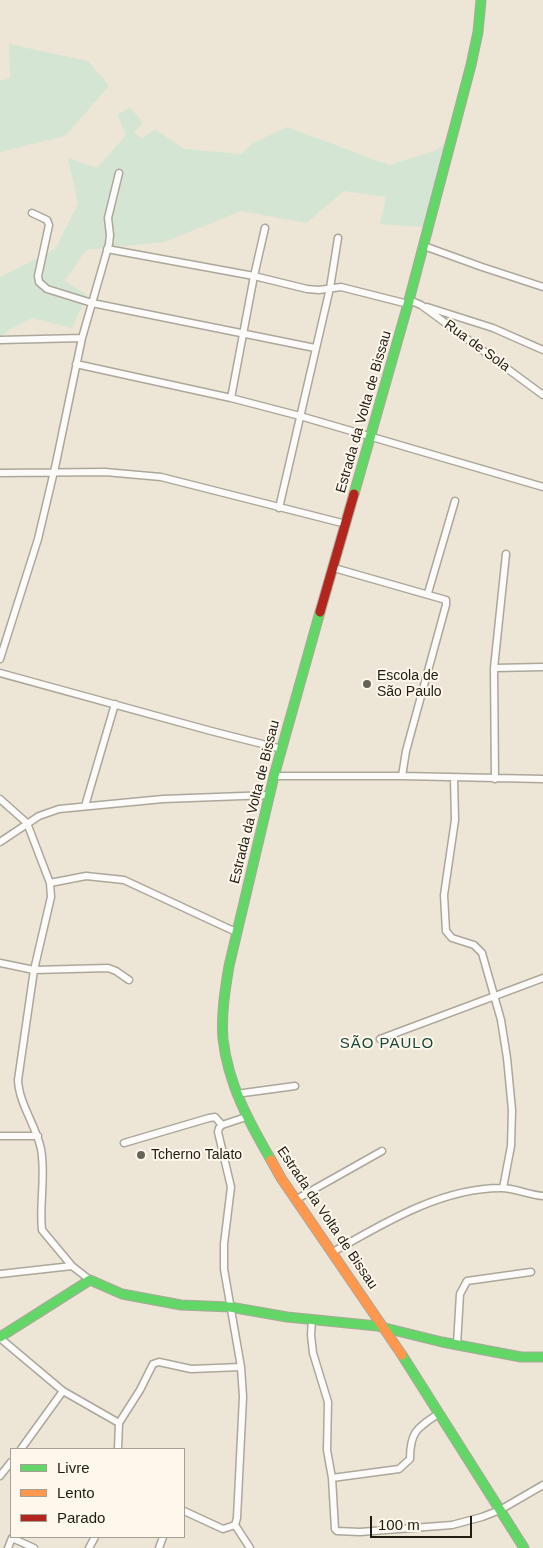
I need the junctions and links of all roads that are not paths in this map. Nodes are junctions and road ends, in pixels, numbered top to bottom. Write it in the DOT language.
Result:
graph roads {
  1 [pos="481,0"];
  2 [pos="119,173"];
  3 [pos="32,214"];
  4 [pos="265,228"];
  5 [pos="338,238"];
  6 [pos="424,246"];
  7 [pos="107,249"];
  8 [pos="254,276"];
  9 [pos="543,287"];
  10 [pos="330,288"];
  11 [pos="409,302"];
  12 [pos="92,303"];
  13 [pos="422,305"];
  14 [pos="244,333"];
  15 [pos="82,338"];
  16 [pos="0,340"];
  17 [pos="315,348"];
  18 [pos="543,350"];
  19 [pos="76,364"];
  20 [pos="543,395"];
  21 [pos="231,398"];
  22 [pos="300,416"];
  23 [pos="370,437"];
  24 [pos="0,473"];
  25 [pos="54,473"];
  26 [pos="543,487"];
  27 [pos="455,501"];
  28 [pos="279,508"];
  29 [pos="346,524"];
  30 [pos="506,554"];
  31 [pos="334,568"];
  32 [pos="428,594"];
  33 [pos="0,659"];
  34 [pos="543,667"];
  35 [pos="494,668"];
  36 [pos="0,673"];
  37 [pos="115,704"];
  38 [pos="282,749"];
  39 [pos="274,776"];
  40 [pos="402,776"];
  41 [pos="454,778"];
  42 [pos="494,779"];
  43 [pos="543,779"];
  44 [pos="270,795"];
  45 [pos="0,799"];
  46 [pos="85,806"];
  47 [pos="27,824"];
  48 [pos="0,842"];
  49 [pos="50,882"];
  50 [pos="236,932"];
  51 [pos="0,963"];
  52 [pos="34,970"];
  53 [pos="543,978"];
  54 [pos="129,980"];
  55 [pos="494,995"];
  56 [pos="380,1038"];
  57 [pos="295,1086"];
  58 [pos="236,1094"];
  59 [pos="246,1117"];
  60 [pos="222,1125"];
  61 [pos="0,1136"];
  62 [pos="38,1136"];
  63 [pos="124,1143"];
  64 [pos="382,1151"];
  65 [pos="503,1188"];
  66 [pos="543,1196"];
  67 [pos="295,1200"];
  68 [pos="333,1252"];
  69 [pos="72,1266"];
  70 [pos="531,1272"];
  71 [pos="0,1274"];
  72 [pos="90,1280"];
  73 [pos="230,1307"];
  74 [pos="312,1319"];
  75 [pos="384,1327"];
  76 [pos="0,1337"];
  77 [pos="457,1345"];
  78 [pos="543,1357"];
  79 [pos="241,1367"];
  80 [pos="63,1391"];
  81 [pos="438,1414"];
  82 [pos="119,1423"];
  83 [pos="22,1448"];
  84 [pos="118,1448"];
  85 [pos="10,1463"];
  86 [pos="0,1476"];
  87 [pos="332,1478"];
  88 [pos="543,1485"];
  89 [pos="500,1510"];
  90 [pos="185,1511"];
  91 [pos="235,1525"];
  92 [pos="8,1548"];
  93 [pos="34,1548"];
  94 [pos="250,1548"];
  95 [pos="524,1548"];
  1 -- 6 [label="main road, Estrada da Volta de Bissau"];
  2 -- 7 [label="street"];
  3 -- 12 [label="street"];
  4 -- 8 [label="street"];
  5 -- 10 [label="street"];
  6 -- 9 [label="street"];
  6 -- 11 [label="main road, Estrada da Volta de Bissau"];
  7 -- 8 [label="street, Rua de Sola"];
  7 -- 12 [label="street"];
  8 -- 10 [label="street, Rua de Sola"];
  8 -- 14 [label="street"];
  10 -- 11 [label="street, Rua de Sola"];
  10 -- 17 [label="street"];
  11 -- 13 [label="street, Rua de Sola"];
  11 -- 23 [label="main road, Estrada da Volta de Bissau"];
  12 -- 14 [label="street"];
  12 -- 15 [label="street"];
  13 -- 18 [label="street"];
  13 -- 20 [label="street, Rua de Sola"];
  14 -- 17 [label="street"];
  14 -- 21 [label="street"];
  15 -- 16 [label="street"];
  15 -- 19 [label="street"];
  17 -- 22 [label="street"];
  19 -- 21 [label="street"];
  19 -- 25 [label="street"];
  21 -- 22 [label="street"];
  22 -- 23 [label="street"];
  22 -- 28 [label="street"];
  23 -- 26 [label="street"];
  23 -- 29 [label="main road, Estrada da Volta de Bissau"];
  24 -- 25 [label="street"];
  25 -- 28 [label="street"];
  25 -- 33 [label="street"];
  27 -- 32 [label="street"];
  28 -- 29 [label="street"];
  29 -- 31 [label="main road, Estrada da Volta de Bissau"];
  30 -- 35 [label="street"];
  31 -- 32 [label="street"];
  31 -- 38 [label="main road, Estrada da Volta de Bissau"];
  32 -- 40 [label="street"];
  34 -- 35 [label="street"];
  35 -- 42 [label="street"];
  36 -- 37 [label="street"];
  37 -- 38 [label="street"];
  37 -- 46 [label="street"];
  38 -- 39 [label="main road, Estrada da Volta de Bissau"];
  39 -- 40 [label="street"];
  39 -- 44 [label="main road, Estrada da Volta de Bissau"];
  40 -- 41 [label="street"];
  41 -- 42 [label="street"];
  41 -- 55 [label="street"];
  42 -- 43 [label="street"];
  44 -- 46 [label="street"];
  44 -- 50 [label="main road, Estrada da Volta de Bissau"];
  45 -- 47 [label="street"];
  46 -- 47 [label="street"];
  47 -- 48 [label="street"];
  47 -- 49 [label="street"];
  49 -- 50 [label="street"];
  49 -- 52 [label="street"];
  50 -- 58 [label="main road, Estrada da Volta de Bissau"];
  51 -- 52 [label="street"];
  52 -- 54 [label="street"];
  52 -- 62 [label="street"];
  53 -- 55 [label="street"];
  55 -- 56 [label="street"];
  55 -- 65 [label="street"];
  57 -- 58 [label="street"];
  58 -- 59 [label="main road, Estrada da Volta de Bissau"];
  59 -- 60 [label="street"];
  59 -- 67 [label="main road, Estrada da Volta de Bissau"];
  60 -- 63 [label="street"];
  60 -- 73 [label="street"];
  61 -- 62 [label="street"];
  62 -- 69 [label="street"];
  64 -- 67 [label="street"];
  65 -- 66 [label="street"];
  65 -- 68 [label="street"];
  67 -- 68 [label="main road, Estrada da Volta de Bissau"];
  68 -- 75 [label="main road, Estrada da Volta de Bissau"];
  69 -- 71 [label="street"];
  69 -- 72 [label="street"];
  70 -- 77 [label="street"];
  72 -- 73 [label="main road"];
  72 -- 76 [label="main road"];
  73 -- 74 [label="main road"];
  73 -- 79 [label="street"];
  74 -- 75 [label="main road"];
  74 -- 87 [label="street"];
  75 -- 77 [label="main road"];
  75 -- 81 [label="main road, Estrada da Volta de Bissau"];
  76 -- 80 [label="street"];
  77 -- 78 [label="main road"];
  79 -- 82 [label="street"];
  79 -- 91 [label="street"];
  80 -- 82 [label="street"];
  80 -- 83 [label="street"];
  81 -- 87 [label="street"];
  81 -- 89 [label="main road, Estrada da Volta de Bissau"];
  82 -- 84 [label="street"];
  85 -- 86 [label="street"];
  87 -- 89 [label="street"];
  88 -- 89 [label="street"];
  89 -- 95 [label="main road, Estrada da Volta de Bissau"];
  90 -- 91 [label="street"];
  91 -- 94 [label="street"];
  92 -- 93 [label="street"];
}
